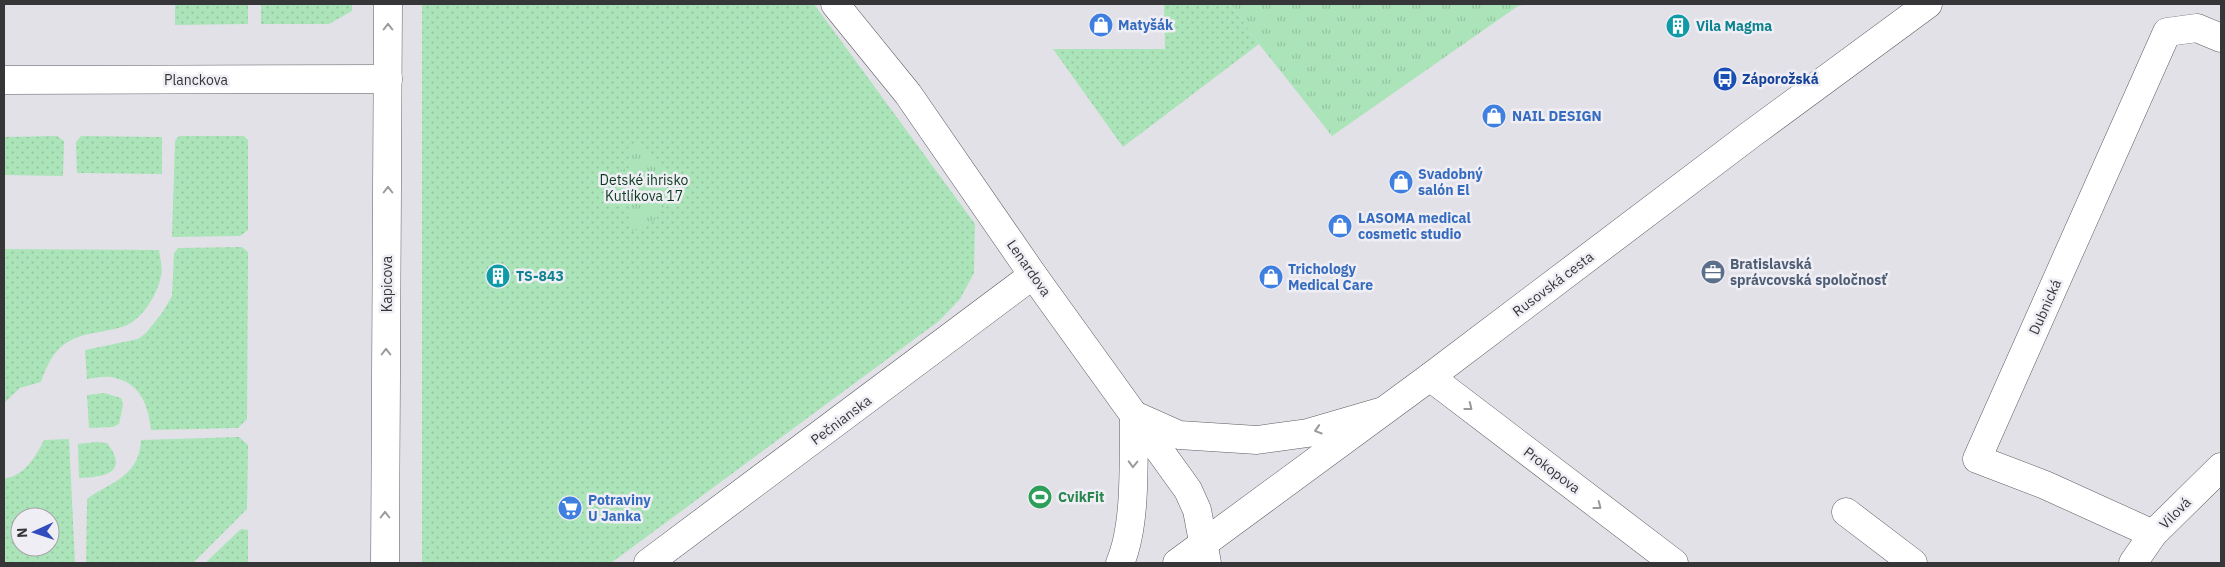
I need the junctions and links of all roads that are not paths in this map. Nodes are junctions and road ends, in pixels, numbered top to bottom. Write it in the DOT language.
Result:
graph roads {
  1 [pos="388,4"];
  2 [pos="836,4"];
  3 [pos="1928,4"];
  4 [pos="2221,38"];
  5 [pos="388,79"];
  6 [pos="4,80"];
  7 [pos="1033,275"];
  8 [pos="1430,377"];
  9 [pos="1382,411"];
  10 [pos="1134,415"];
  11 [pos="2221,467"];
  12 [pos="1846,512"];
  13 [pos="2153,534"];
  14 [pos="1205,553"];
  15 [pos="385,563"];
  16 [pos="648,563"];
  17 [pos="1120,563"];
  18 [pos="1176,563"];
  19 [pos="1674,563"];
  20 [pos="1913,563"];
  21 [pos="2133,563"];
  5 -- 1 [label="street, Kapicova, one-way"];
  2 -- 7 [label="street, Lenardova"];
  3 -- 8 [label="street, Rusovská cesta"];
  4 -- 13 [label="street, Dubnická"];
  5 -- 6 [label="street, Planckova"];
  15 -- 5 [label="street, Kapicova, one-way"];
  7 -- 10 [label="street, Lenardova"];
  7 -- 16 [label="street, Pečnianska"];
  8 -- 9 [label="street, Rusovská cesta"];
  8 -- 19 [label="street, Prokopova, one-way"];
  9 -- 10 [label="street, one-way"];
  9 -- 14 [label="street, Rusovská cesta"];
  10 -- 14 [label="street, Lenardova"];
  10 -- 17 [label="street, one-way"];
  11 -- 13 [label="street, Vilová"];
  12 -- 20 [label="street"];
  13 -- 21 [label="street, Vilová"];
  14 -- 18 [label="street, Rusovská cesta"];
}
